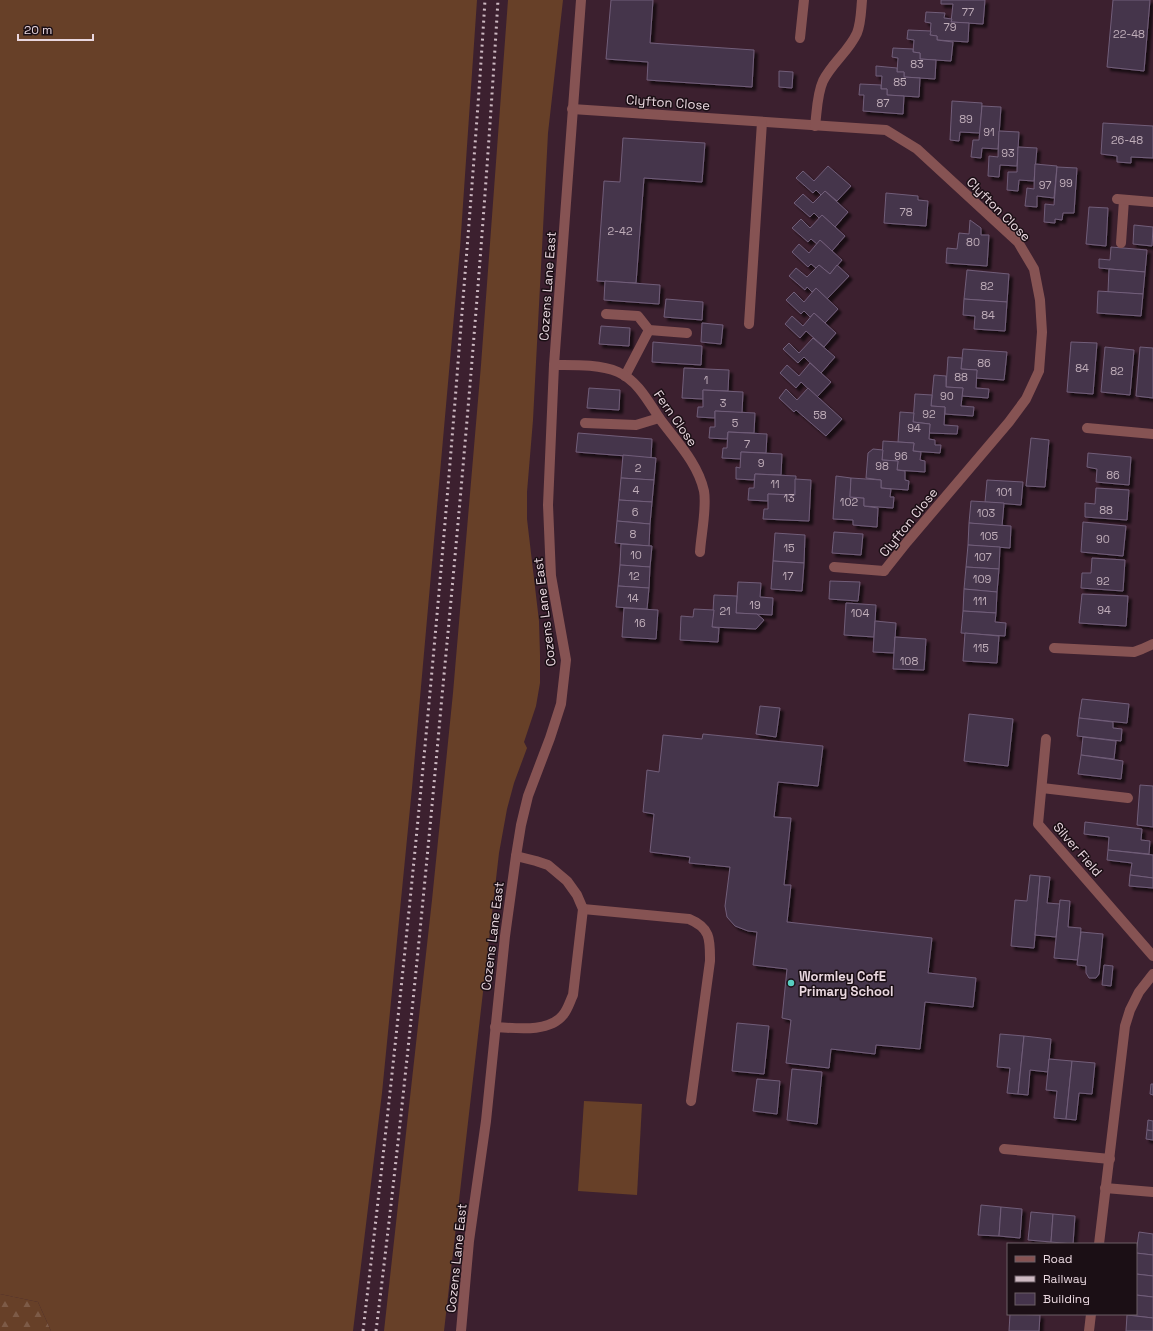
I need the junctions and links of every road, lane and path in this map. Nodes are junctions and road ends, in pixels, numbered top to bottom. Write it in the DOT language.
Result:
graph roads {
  1 [pos="581,0"];
  2 [pos="804,0"];
  3 [pos="862,0"];
  4 [pos="800,38"];
  5 [pos="572,109"];
  6 [pos="762,122"];
  7 [pos="815,126"];
  8 [pos="1153,202"];
  9 [pos="1121,243"];
  10 [pos="606,314"];
  11 [pos="749,324"];
  12 [pos="648,330"];
  13 [pos="687,333"];
  14 [pos="554,365"];
  15 [pos="625,376"];
  16 [pos="659,418"];
  17 [pos="585,423"];
  18 [pos="1087,428"];
  19 [pos="1153,434"];
  20 [pos="700,552"];
  21 [pos="834,567"];
  22 [pos="1153,644"];
  23 [pos="1054,648"];
  24 [pos="1046,740"];
  25 [pos="1042,788"];
  26 [pos="1128,798"];
  27 [pos="516,856"];
  28 [pos="582,909"];
  29 [pos="1153,956"];
  30 [pos="1153,974"];
  31 [pos="494,1027"];
  32 [pos="691,1101"];
  33 [pos="1004,1149"];
  34 [pos="1110,1160"];
  35 [pos="1105,1188"];
  36 [pos="1153,1192"];
  37 [pos="1099,1243"];
  38 [pos="1091,1315"];
  39 [pos="461,1331"];
  40 [pos="1089,1331"];
  1 -- 5 [label="street, Cozens Lane East"];
  2 -- 4 [label="street"];
  3 -- 7 [label="street"];
  5 -- 6 [label="street, Clyfton Close"];
  5 -- 14 [label="street, Cozens Lane East"];
  6 -- 7 [label="street, Clyfton Close"];
  6 -- 11 [label="street"];
  7 -- 21 [label="street, Clyfton Close"];
  8 -- 9 [label="street"];
  10 -- 12 [label="street"];
  12 -- 13 [label="street"];
  12 -- 15 [label="street"];
  14 -- 15 [label="street, Fern Close"];
  14 -- 27 [label="street, Cozens Lane East"];
  15 -- 16 [label="street, Fern Close"];
  16 -- 17 [label="street"];
  16 -- 20 [label="street, Fern Close"];
  18 -- 19 [label="street"];
  22 -- 23 [label="street"];
  24 -- 25 [label="street, Silver Field"];
  25 -- 26 [label="street"];
  25 -- 29 [label="street, Silver Field"];
  27 -- 28 [label="street"];
  27 -- 31 [label="street, Cozens Lane East"];
  28 -- 31 [label="street"];
  28 -- 32 [label="street"];
  30 -- 34 [label="street"];
  31 -- 39 [label="street, Cozens Lane East"];
  33 -- 34 [label="street"];
  34 -- 35 [label="street"];
  35 -- 36 [label="street"];
  35 -- 37 [label="street"];
  38 -- 40 [label="street"];
}
